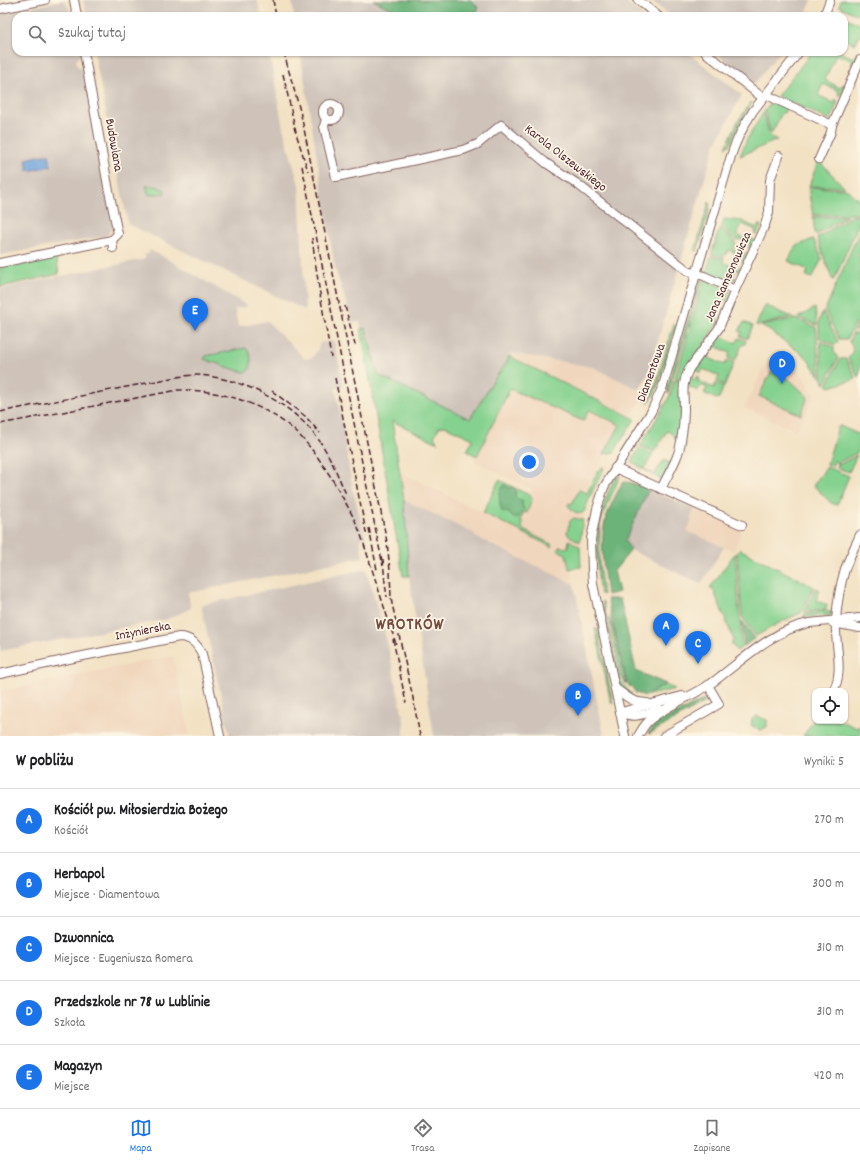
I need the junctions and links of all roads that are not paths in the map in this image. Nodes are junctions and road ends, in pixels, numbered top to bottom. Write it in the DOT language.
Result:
graph roads {
  1 [pos="45,0"];
  2 [pos="74,0"];
  3 [pos="638,0"];
  4 [pos="830,0"];
  5 [pos="0,9"];
  6 [pos="76,12"];
  7 [pos="653,12"];
  8 [pos="826,12"];
  9 [pos="85,56"];
  10 [pos="710,56"];
  11 [pos="797,56"];
  12 [pos="860,60"];
  13 [pos="765,96"];
  14 [pos="326,119"];
  15 [pos="832,125"];
  16 [pos="780,156"];
  17 [pos="819,159"];
  18 [pos="0,263"];
  19 [pos="696,273"];
  20 [pos="735,290"];
  21 [pos="615,468"];
  22 [pos="661,489"];
  23 [pos="742,525"];
  24 [pos="860,535"];
  25 [pos="860,618"];
  26 [pos="833,622"];
  27 [pos="860,628"];
  28 [pos="0,674"];
  29 [pos="708,685"];
  30 [pos="615,688"];
  31 [pos="835,688"];
  32 [pos="694,693"];
  33 [pos="654,703"];
  34 [pos="668,707"];
  35 [pos="621,712"];
  36 [pos="220,736"];
  37 [pos="625,736"];
  38 [pos="638,736"];
  39 [pos="664,736"];
  1 -- 5 [label="street"];
  2 -- 6 [label="street"];
  3 -- 7 [label="street"];
  4 -- 8 [label="street"];
  9 -- 18 [label="street, Budowlana"];
  10 -- 13 [label="street"];
  11 -- 13 [label="street, Diamentowa"];
  12 -- 15 [label="street"];
  13 -- 15 [label="street"];
  13 -- 19 [label="street, Diamentowa"];
  14 -- 19 [label="street, Karola Olszewskiego"];
  15 -- 17 [label="street"];
  16 -- 20 [label="street, Jana Samsonowicza"];
  19 -- 20 [label="street"];
  19 -- 21 [label="street, Diamentowa"];
  20 -- 22 [label="street, Jana Samsonowicza"];
  21 -- 22 [label="street"];
  21 -- 30 [label="street, Diamentowa"];
  22 -- 23 [label="street"];
  24 -- 26 [label="street"];
  25 -- 26 [label="street"];
  26 -- 27 [label="street"];
  26 -- 29 [label="street"];
  26 -- 31 [label="street"];
  28 -- 36 [label="street, Inżynierska"];
  29 -- 32 [label="street"];
  29 -- 39 [label="street"];
  30 -- 33 [label="street"];
  30 -- 35 [label="street, Diamentowa"];
  32 -- 33 [label="street"];
  32 -- 34 [label="street"];
  33 -- 35 [label="street"];
  34 -- 35 [label="street"];
  34 -- 38 [label="street"];
  35 -- 37 [label="street, Diamentowa"];
}
